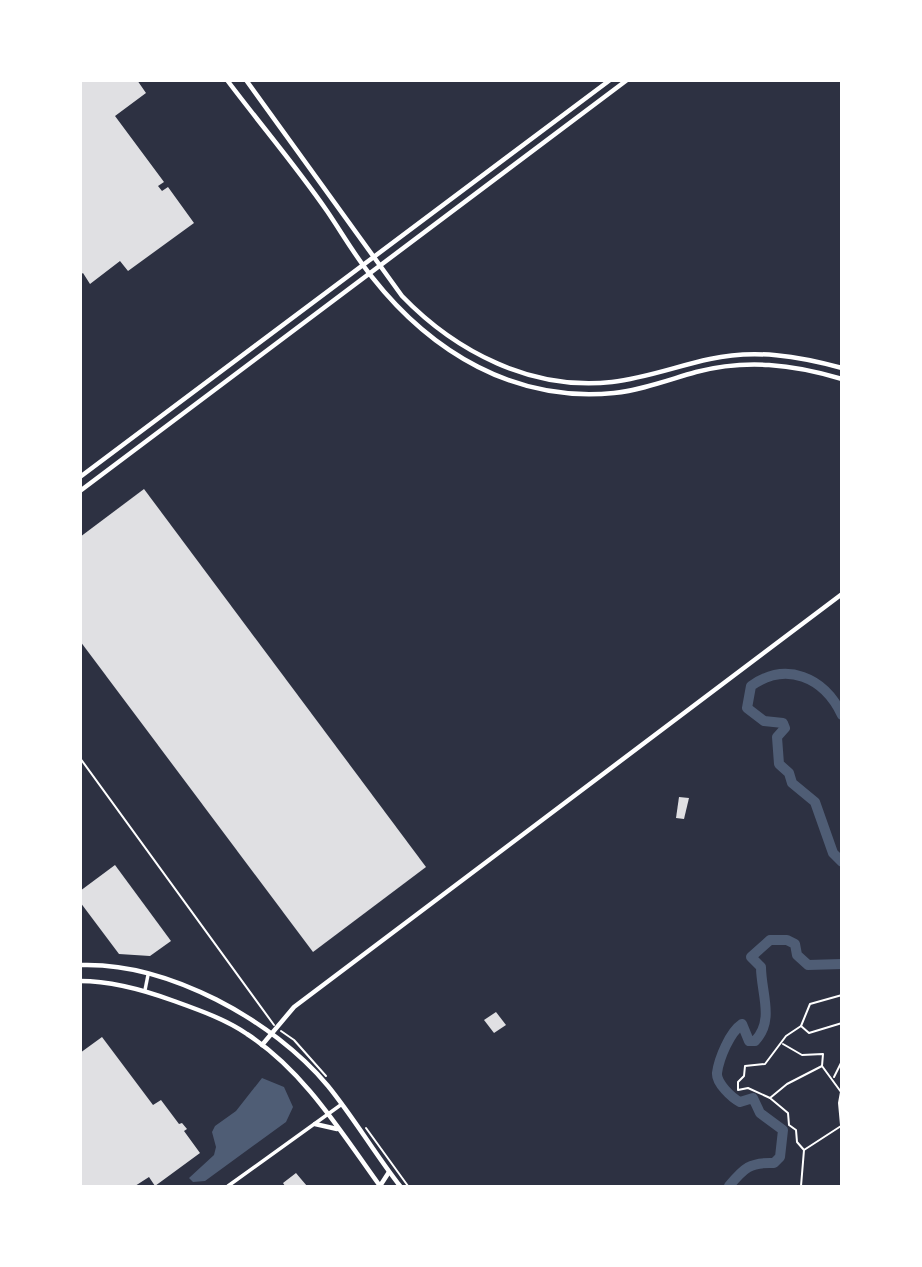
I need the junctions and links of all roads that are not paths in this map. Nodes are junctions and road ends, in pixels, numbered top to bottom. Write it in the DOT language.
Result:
graph roads {
  1 [pos="227,80"];
  2 [pos="246,80"];
  3 [pos="627,80"];
  4 [pos="608,82"];
  5 [pos="612,92"];
  6 [pos="533,137"];
  7 [pos="540,147"];
  8 [pos="374,259"];
  9 [pos="365,267"];
  10 [pos="380,267"];
  11 [pos="370,274"];
  12 [pos="842,368"];
  13 [pos="512,369"];
  14 [pos="649,376"];
  15 [pos="842,379"];
  16 [pos="509,381"];
  17 [pos="653,386"];
  18 [pos="80,478"];
  19 [pos="80,491"];
  20 [pos="842,594"];
  21 [pos="80,965"];
  22 [pos="148,975"];
  23 [pos="80,981"];
  24 [pos="145,990"];
  25 [pos="271,1033"];
  26 [pos="262,1045"];
  27 [pos="342,1104"];
  28 [pos="328,1114"];
  29 [pos="315,1124"];
  30 [pos="340,1130"];
  31 [pos="389,1172"];
  32 [pos="395,1180"];
  33 [pos="228,1186"];
  34 [pos="380,1186"];
  35 [pos="400,1186"];
  1 -- 9 [label="main road"];
  2 -- 8 [label="main road"];
  3 -- 5 [label="main road"];
  4 -- 5 [label="main road"];
  4 -- 6 [label="main road"];
  5 -- 7 [label="main road"];
  6 -- 7 [label="main road"];
  6 -- 8 [label="main road"];
  7 -- 10 [label="main road"];
  8 -- 9 [label="main road"];
  8 -- 10 [label="main road"];
  9 -- 11 [label="main road"];
  9 -- 18 [label="main road"];
  10 -- 11 [label="main road"];
  10 -- 13 [label="main road"];
  11 -- 16 [label="main road"];
  11 -- 19 [label="main road"];
  12 -- 14 [label="main road"];
  13 -- 14 [label="main road"];
  13 -- 16 [label="main road"];
  14 -- 17 [label="main road"];
  15 -- 17 [label="main road"];
  16 -- 17 [label="main road"];
  20 -- 25 [label="main road"];
  21 -- 22 [label="main road"];
  22 -- 24 [label="street"];
  22 -- 25 [label="main road"];
  23 -- 24 [label="main road"];
  24 -- 26 [label="main road"];
  25 -- 26 [label="main road"];
  25 -- 27 [label="main road"];
  26 -- 28 [label="main road"];
  27 -- 28 [label="street"];
  27 -- 31 [label="main road"];
  28 -- 29 [label="street"];
  28 -- 30 [label="main road"];
  29 -- 30 [label="main road"];
  29 -- 33 [label="street"];
  30 -- 34 [label="main road"];
  31 -- 32 [label="main road"];
  31 -- 34 [label="main road"];
  32 -- 34 [label="main road"];
  32 -- 35 [label="main road"];
}
